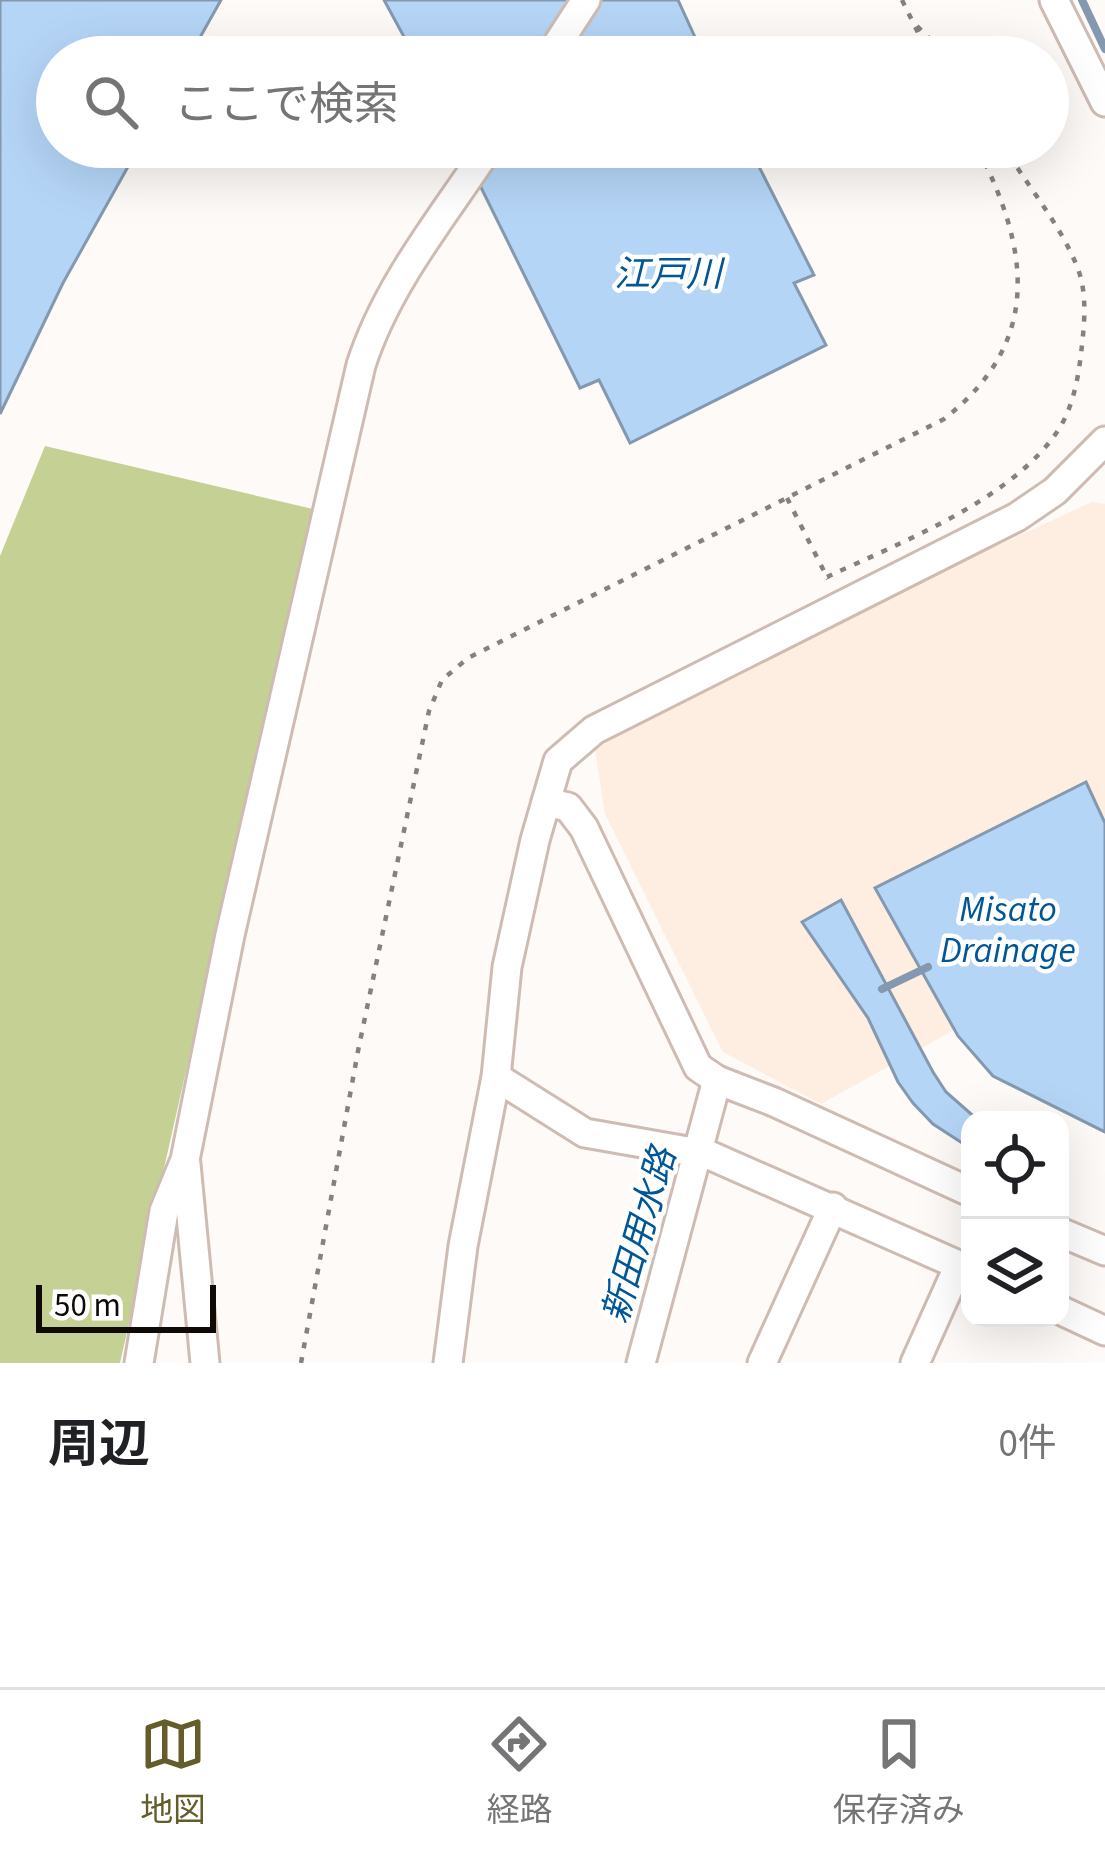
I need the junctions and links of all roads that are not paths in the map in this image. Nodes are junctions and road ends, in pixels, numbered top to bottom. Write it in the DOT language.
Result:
graph roads {
  1 [pos="586,0"];
  2 [pos="1054,0"];
  3 [pos="563,36"];
  4 [pos="1105,102"];
  5 [pos="475,168"];
  6 [pos="1100,455"];
  7 [pos="545,802"];
  8 [pos="496,1077"];
  9 [pos="717,1080"];
  10 [pos="700,1152"];
  11 [pos="185,1160"];
  12 [pos="961,1188"];
  13 [pos="833,1208"];
  14 [pos="1069,1236"];
  15 [pos="1105,1251"];
  16 [pos="961,1266"];
  17 [pos="961,1273"];
  18 [pos="1069,1314"];
  19 [pos="1105,1330"];
  20 [pos="139,1363"];
  21 [pos="205,1363"];
  22 [pos="448,1363"];
  23 [pos="641,1363"];
  24 [pos="762,1363"];
  25 [pos="915,1363"];
  1 -- 3 [label="street"];
  2 -- 4 [label="street"];
  5 -- 11 [label="street"];
  6 -- 7 [label="street"];
  7 -- 8 [label="street"];
  7 -- 9 [label="street"];
  8 -- 10 [label="street"];
  8 -- 22 [label="street"];
  9 -- 10 [label="street"];
  9 -- 12 [label="street"];
  10 -- 13 [label="street"];
  10 -- 23 [label="street"];
  11 -- 20 [label="street"];
  11 -- 21 [label="street"];
  13 -- 16 [label="street"];
  13 -- 24 [label="street"];
  14 -- 15 [label="street"];
  17 -- 25 [label="street"];
  18 -- 19 [label="street"];
}
